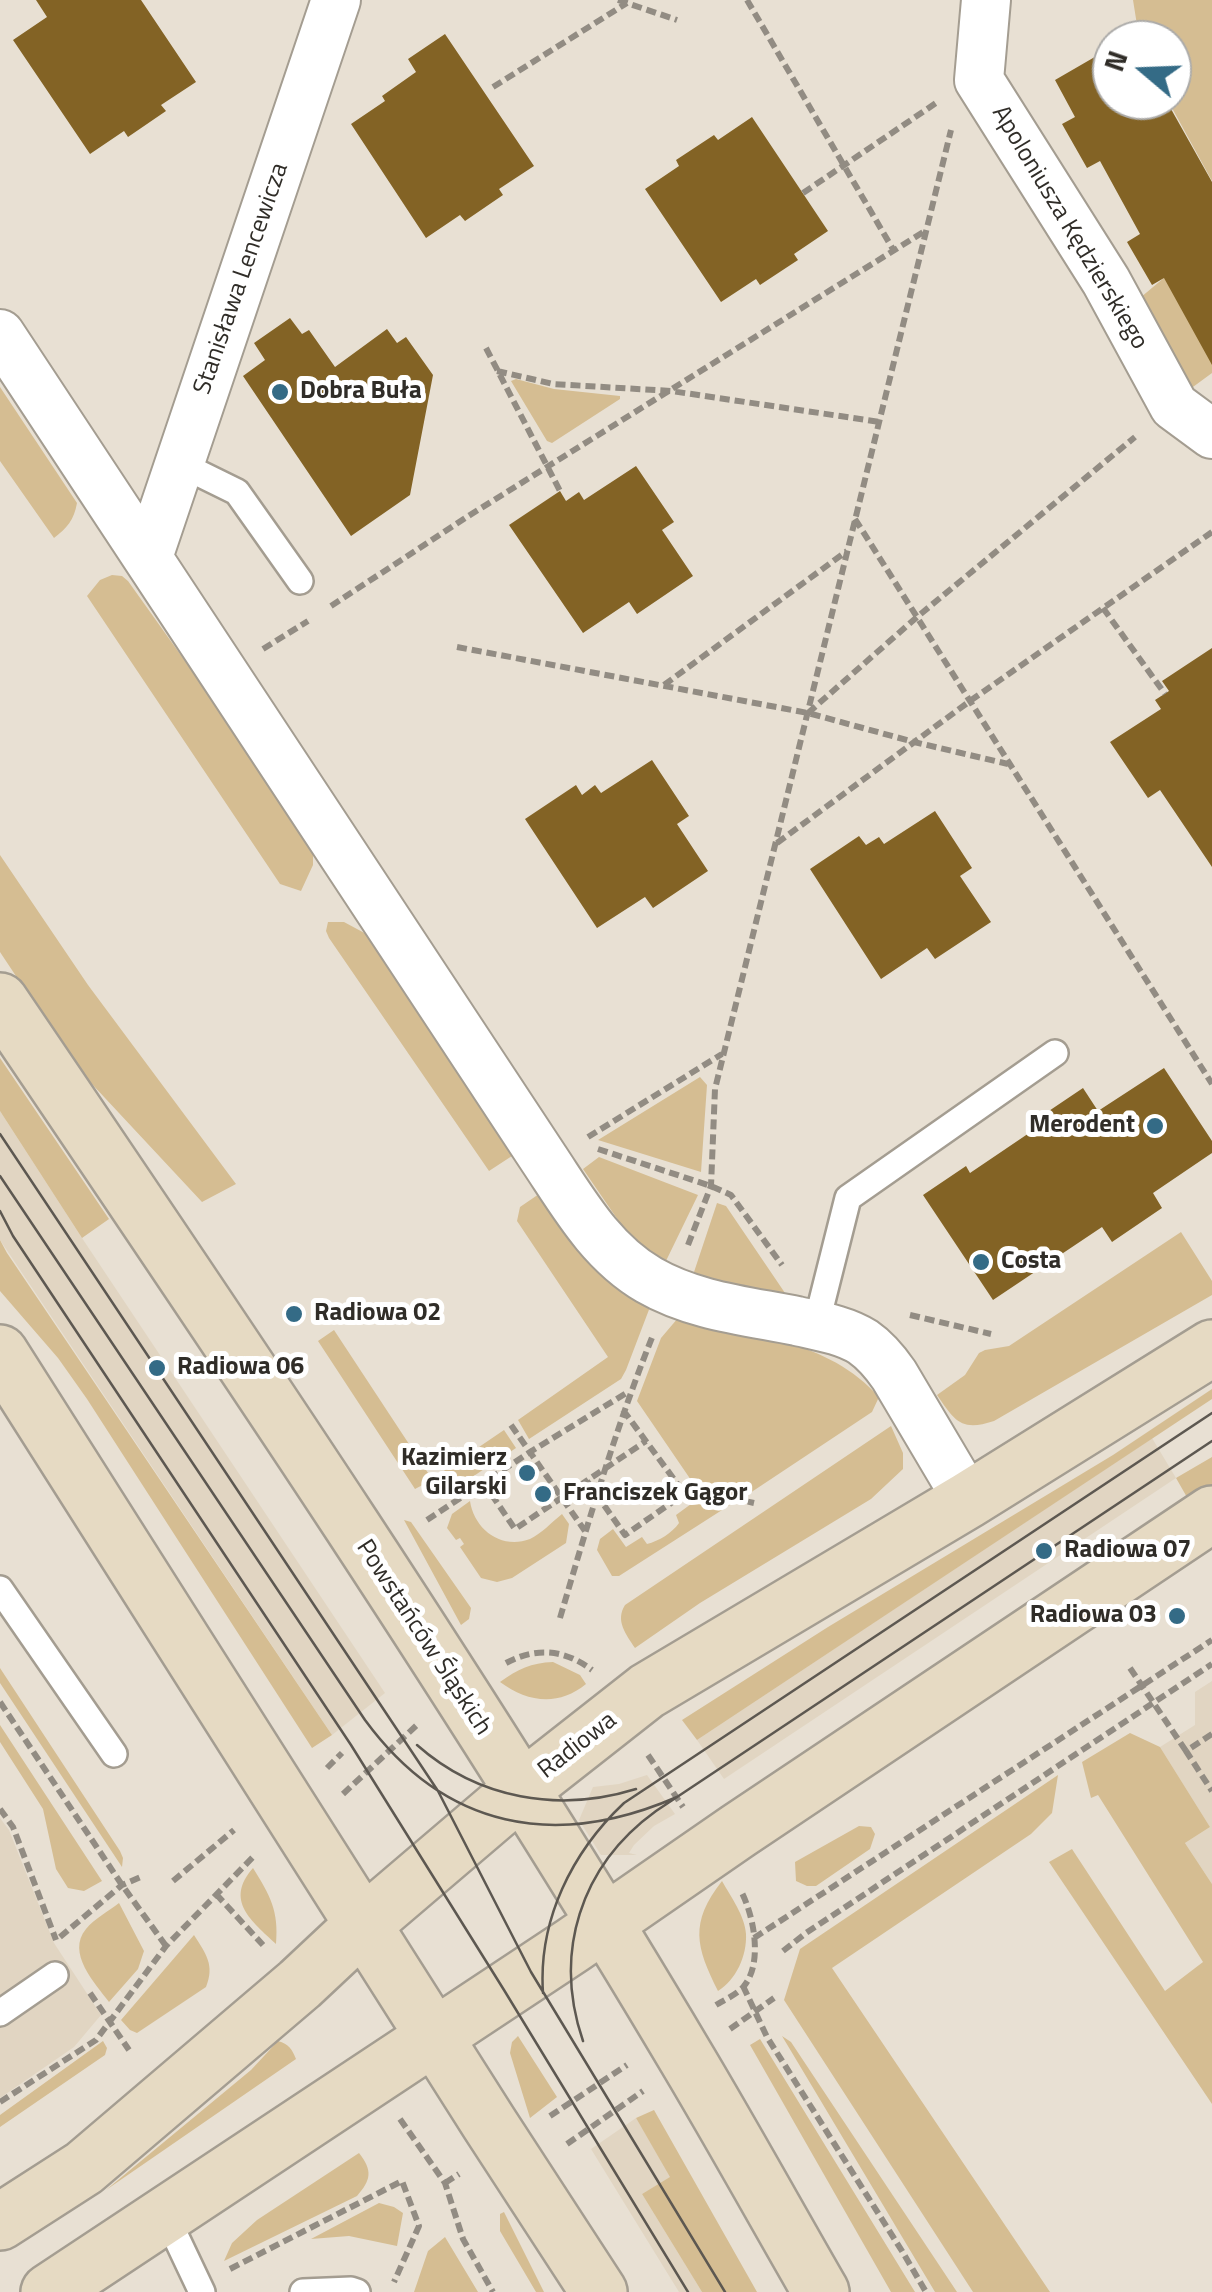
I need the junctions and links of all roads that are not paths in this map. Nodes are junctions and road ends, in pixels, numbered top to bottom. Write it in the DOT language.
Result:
graph roads {
  1 [pos="336,0"];
  2 [pos="986,0"];
  3 [pos="0,334"];
  4 [pos="1212,434"];
  5 [pos="180,464"];
  6 [pos="148,557"];
  7 [pos="300,581"];
  8 [pos="0,1001"];
  9 [pos="1055,1054"];
  10 [pos="816,1325"];
  11 [pos="1212,1348"];
  12 [pos="0,1353"];
  13 [pos="968,1500"];
  14 [pos="1212,1514"];
  15 [pos="0,1589"];
  16 [pos="114,1754"];
  17 [pos="521,1790"];
  18 [pos="364,1924"];
  19 [pos="604,1924"];
  20 [pos="55,1975"];
  21 [pos="0,2012"];
  22 [pos="434,2036"];
  23 [pos="166,2214"];
  24 [pos="0,2222"];
  25 [pos="48,2292"];
  26 [pos="202,2292"];
  27 [pos="303,2292"];
  28 [pos="357,2292"];
  29 [pos="600,2292"];
  30 [pos="821,2292"];
  1 -- 5 [label="street, Stanisława Lencewicza"];
  2 -- 4 [label="street, Apoloniusza Kędzierskiego"];
  3 -- 6 [label="street"];
  5 -- 6 [label="street, Stanisława Lencewicza"];
  5 -- 7 [label="lane"];
  6 -- 10 [label="street"];
  8 -- 17 [label="main road, Powstańców Śląskich"];
  9 -- 10 [label="lane"];
  10 -- 13 [label="street"];
  11 -- 13 [label="main road, Radiowa"];
  12 -- 18 [label="main road"];
  13 -- 17 [label="main road, Radiowa"];
  14 -- 19 [label="main road"];
  15 -- 16 [label="lane"];
  17 -- 18 [label="main road, Radiowa"];
  17 -- 19 [label="main road, Powstańców Śląskich"];
  18 -- 22 [label="main road"];
  18 -- 24 [label="main road, Radiowa"];
  19 -- 22 [label="main road"];
  19 -- 30 [label="main road, Powstańców Śląskich"];
  20 -- 21 [label="lane"];
  22 -- 23 [label="main road"];
  22 -- 29 [label="main road"];
  23 -- 25 [label="main road"];
  23 -- 26 [label="lane"];
  27 -- 28 [label="lane"];
}
